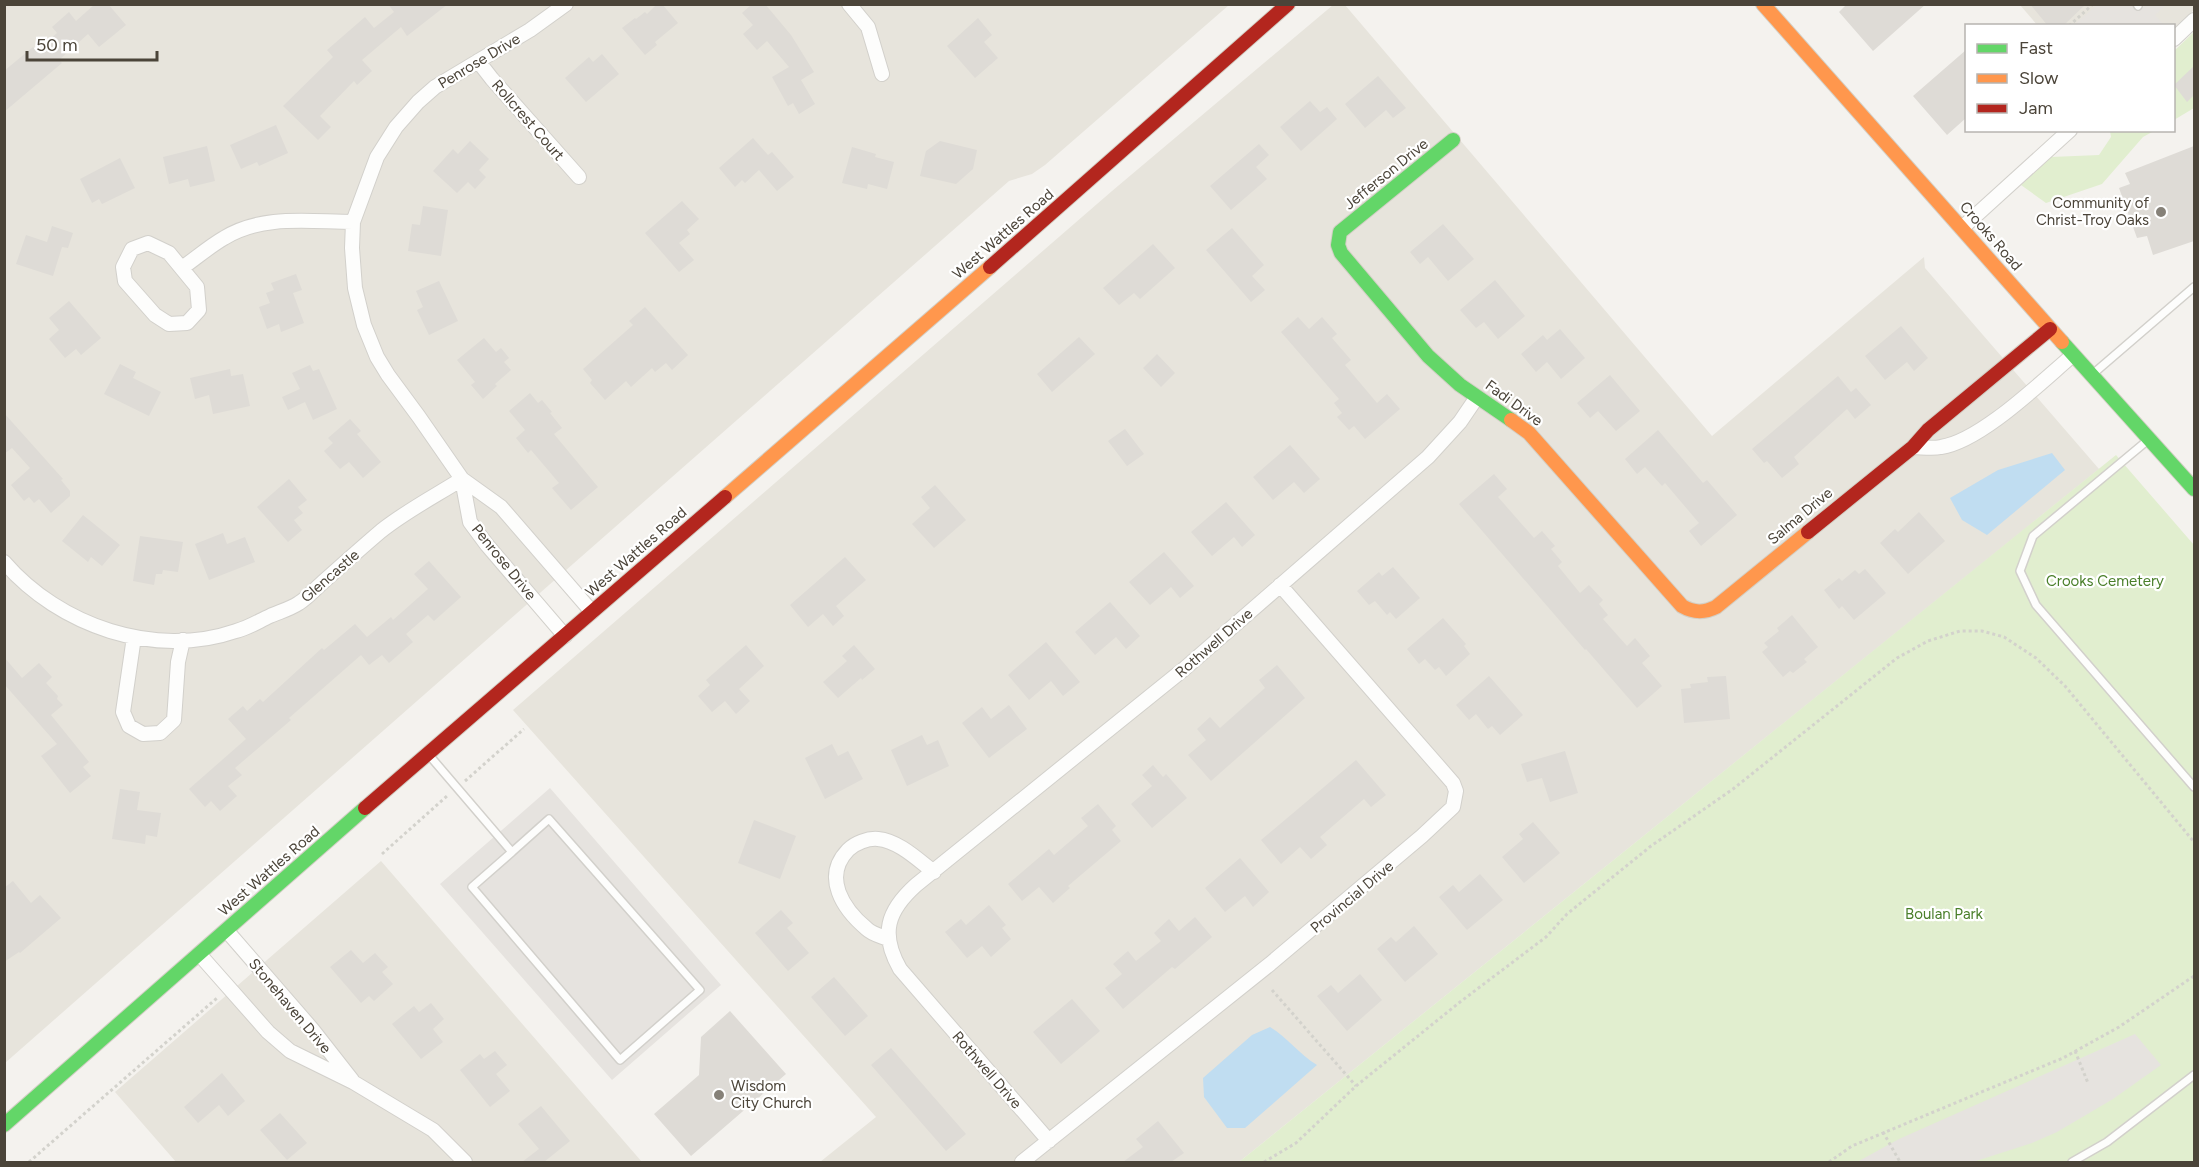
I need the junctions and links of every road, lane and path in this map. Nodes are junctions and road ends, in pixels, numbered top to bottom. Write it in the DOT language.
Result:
graph roads {
  1 [pos="566,4"];
  2 [pos="849,4"];
  3 [pos="1288,4"];
  4 [pos="1764,4"];
  5 [pos="2093,4"];
  6 [pos="2194,20"];
  7 [pos="2071,24"];
  8 [pos="2175,38"];
  9 [pos="478,61"];
  10 [pos="882,74"];
  11 [pos="2068,132"];
  12 [pos="1453,140"];
  13 [pos="579,177"];
  14 [pos="353,222"];
  15 [pos="1962,228"];
  16 [pos="1340,232"];
  17 [pos="183,268"];
  18 [pos="2194,287"];
  19 [pos="2050,329"];
  20 [pos="2073,355"];
  21 [pos="2092,375"];
  22 [pos="1477,397"];
  23 [pos="2150,439"];
  24 [pos="1913,447"];
  25 [pos="462,479"];
  26 [pos="2194,489"];
  27 [pos="4,562"];
  28 [pos="1280,585"];
  29 [pos="1709,611"];
  30 [pos="592,612"];
  31 [pos="565,636"];
  32 [pos="134,637"];
  33 [pos="183,640"];
  34 [pos="427,754"];
  35 [pos="2194,787"];
  36 [pos="2194,842"];
  37 [pos="512,852"];
  38 [pos="934,872"];
  39 [pos="227,931"];
  40 [pos="888,939"];
  41 [pos="200,955"];
  42 [pos="2194,976"];
  43 [pos="1272,990"];
  44 [pos="222,994"];
  45 [pos="2075,1051"];
  46 [pos="2194,1075"];
  47 [pos="353,1082"];
  48 [pos="2088,1083"];
  49 [pos="1356,1086"];
  50 [pos="4,1125"];
  51 [pos="1883,1132"];
  52 [pos="1049,1141"];
  53 [pos="29,1162"];
  54 [pos="465,1162"];
  55 [pos="1022,1162"];
  56 [pos="1264,1162"];
  57 [pos="1828,1162"];
  58 [pos="1900,1162"];
  59 [pos="2072,1162"];
  1 -- 9 [label="street, Penrose Drive"];
  2 -- 10 [label="street"];
  3 -- 30 [label="street, West Wattles Road"];
  4 -- 15 [label="street, Crooks Road"];
  5 -- 7 [label="path"];
  6 -- 8 [label="street"];
  9 -- 13 [label="street, Rollcrest Court"];
  9 -- 14 [label="street, Penrose Drive"];
  11 -- 15 [label="street"];
  12 -- 16 [label="street, Jefferson Drive"];
  14 -- 17 [label="street"];
  14 -- 25 [label="street, Penrose Drive"];
  15 -- 19 [label="street, Crooks Road"];
  16 -- 22 [label="street, Fadi Drive"];
  17 -- 17 [label="street"];
  18 -- 21 [label="lane"];
  19 -- 20 [label="street, Crooks Road"];
  19 -- 24 [label="street, Salma Drive"];
  20 -- 21 [label="street, Crooks Road"];
  20 -- 24 [label="street"];
  21 -- 23 [label="street, Crooks Road"];
  22 -- 28 [label="street, Rothwell Drive"];
  22 -- 29 [label="street, Fadi Drive"];
  23 -- 26 [label="street, Crooks Road"];
  23 -- 35 [label="lane"];
  24 -- 29 [label="street, Salma Drive"];
  25 -- 30 [label="street, Penrose Drive"];
  25 -- 31 [label="street, Penrose Drive"];
  25 -- 33 [label="street, Glencastle"];
  27 -- 32 [label="street, Glencastle"];
  28 -- 38 [label="street, Rothwell Drive"];
  28 -- 52 [label="street, Provincial Drive"];
  30 -- 31 [label="street, West Wattles Road"];
  31 -- 34 [label="street, West Wattles Road"];
  32 -- 33 [label="street, Glencastle"];
  32 -- 33 [label="street"];
  34 -- 37 [label="lane"];
  34 -- 39 [label="street, West Wattles Road"];
  36 -- 49 [label="path"];
  37 -- 37 [label="lane"];
  38 -- 40 [label="street, Rothwell Drive"];
  38 -- 40 [label="street"];
  39 -- 41 [label="street, West Wattles Road"];
  39 -- 47 [label="street, Stonehaven Drive"];
  40 -- 52 [label="street, Rothwell Drive"];
  41 -- 47 [label="street, Stonehaven Drive"];
  41 -- 50 [label="street, West Wattles Road"];
  42 -- 45 [label="path"];
  43 -- 49 [label="path"];
  44 -- 53 [label="path"];
  45 -- 48 [label="path"];
  45 -- 51 [label="path"];
  46 -- 59 [label="lane"];
  47 -- 54 [label="street, Stonehaven Drive"];
  49 -- 56 [label="path"];
  51 -- 57 [label="path"];
  51 -- 58 [label="path"];
  52 -- 55 [label="street, Provincial Drive"];
}
